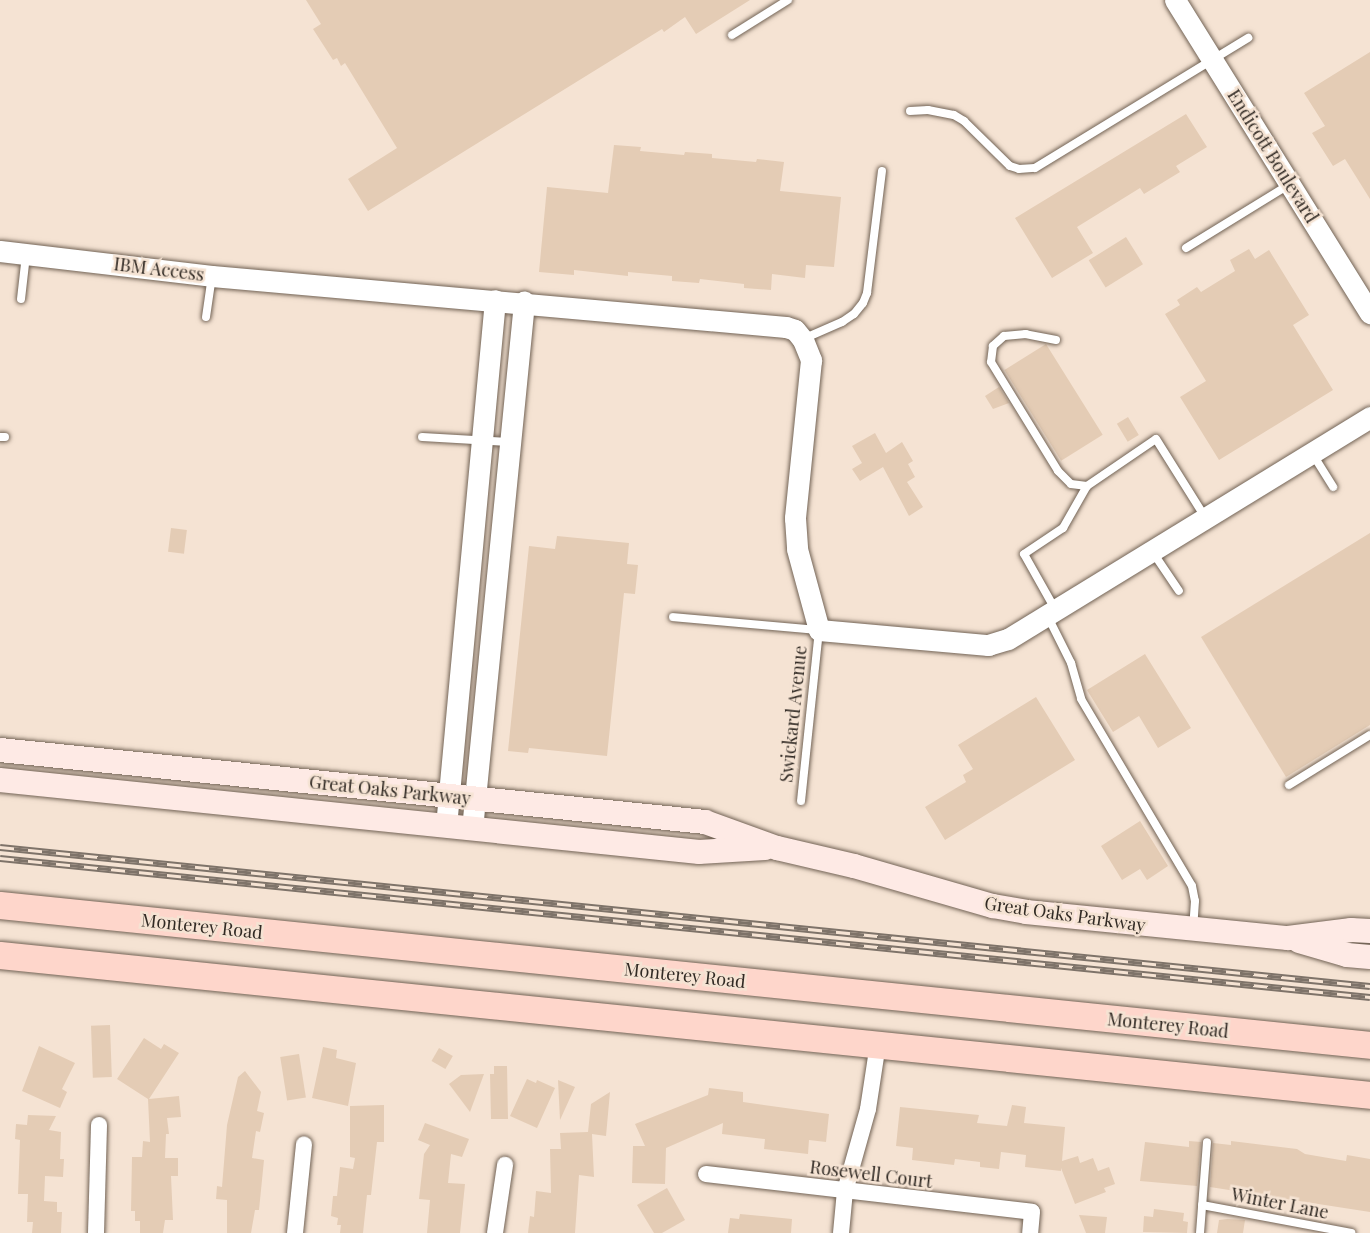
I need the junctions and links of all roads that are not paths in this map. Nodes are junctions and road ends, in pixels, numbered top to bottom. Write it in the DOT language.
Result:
graph roads {
  1 [pos="788,0"];
  2 [pos="1175,0"];
  3 [pos="732,35"];
  4 [pos="1248,38"];
  5 [pos="1213,60"];
  6 [pos="910,111"];
  7 [pos="882,171"];
  8 [pos="1290,184"];
  9 [pos="1186,248"];
  10 [pos="0,251"];
  11 [pos="26,254"];
  12 [pos="212,276"];
  13 [pos="21,299"];
  14 [pos="495,300"];
  15 [pos="524,302"];
  16 [pos="1370,313"];
  17 [pos="206,317"];
  18 [pos="1056,339"];
  19 [pos="803,340"];
  20 [pos="1370,417"];
  21 [pos="422,437"];
  22 [pos="483,440"];
  23 [pos="512,442"];
  24 [pos="1311,453"];
  25 [pos="1087,486"];
  26 [pos="1333,487"];
  27 [pos="1205,518"];
  28 [pos="1152,550"];
  29 [pos="1179,591"];
  30 [pos="1051,612"];
  31 [pos="673,617"];
  32 [pos="819,630"];
  33 [pos="1370,735"];
  34 [pos="0,750"];
  35 [pos="0,780"];
  36 [pos="1289,785"];
  37 [pos="448,796"];
  38 [pos="476,799"];
  39 [pos="801,801"];
  40 [pos="446,826"];
  41 [pos="472,829"];
  42 [pos="777,848"];
  43 [pos="0,904"];
  44 [pos="1193,930"];
  45 [pos="1370,932"];
  46 [pos="1288,938"];
  47 [pos="0,955"];
  48 [pos="1370,957"];
  49 [pos="878,1044"];
  50 [pos="1370,1045"];
  51 [pos="1370,1095"];
  52 [pos="99,1125"];
  53 [pos="1207,1142"];
  54 [pos="304,1144"];
  55 [pos="506,1165"];
  56 [pos="706,1173"];
  57 [pos="845,1191"];
  58 [pos="1202,1205"];
  59 [pos="96,1233"];
  60 [pos="295,1233"];
  61 [pos="495,1233"];
  62 [pos="841,1233"];
  63 [pos="1030,1233"];
  64 [pos="1200,1233"];
  65 [pos="1351,1233"];
  1 -- 3 [label="lane"];
  2 -- 5 [label="street, Endicott Boulevard"];
  4 -- 5 [label="lane"];
  5 -- 6 [label="lane"];
  5 -- 8 [label="street, Endicott Boulevard"];
  7 -- 19 [label="lane"];
  8 -- 9 [label="lane"];
  8 -- 16 [label="street, Endicott Boulevard"];
  10 -- 11 [label="street, IBM Access"];
  11 -- 12 [label="street, IBM Access"];
  11 -- 13 [label="lane"];
  12 -- 14 [label="street, IBM Access"];
  12 -- 17 [label="lane"];
  14 -- 15 [label="street, IBM Access"];
  14 -- 22 [label="street"];
  15 -- 19 [label="street, IBM Access"];
  15 -- 23 [label="street"];
  18 -- 25 [label="lane"];
  19 -- 32 [label="street"];
  20 -- 24 [label="street"];
  21 -- 22 [label="lane"];
  22 -- 23 [label="lane"];
  22 -- 37 [label="street"];
  23 -- 38 [label="street"];
  24 -- 26 [label="lane"];
  24 -- 27 [label="street"];
  25 -- 27 [label="lane"];
  25 -- 30 [label="lane"];
  27 -- 28 [label="street"];
  28 -- 29 [label="lane"];
  28 -- 30 [label="street"];
  30 -- 32 [label="street"];
  30 -- 44 [label="lane"];
  31 -- 32 [label="lane"];
  32 -- 39 [label="lane, Swickard Avenue"];
  33 -- 36 [label="lane"];
  34 -- 37 [label="main road, Great Oaks Parkway"];
  35 -- 40 [label="main road, Great Oaks Parkway"];
  37 -- 38 [label="main road, Great Oaks Parkway"];
  37 -- 40 [label="street"];
  38 -- 41 [label="street"];
  38 -- 42 [label="main road, Great Oaks Parkway"];
  40 -- 41 [label="main road, Great Oaks Parkway"];
  41 -- 42 [label="main road, Great Oaks Parkway"];
  42 -- 44 [label="main road, Great Oaks Parkway"];
  43 -- 50 [label="main road, Monterey Road"];
  44 -- 46 [label="main road, Great Oaks Parkway"];
  45 -- 46 [label="main road, Great Oaks Parkway"];
  46 -- 48 [label="main road, Great Oaks Parkway"];
  47 -- 49 [label="main road"];
  49 -- 51 [label="main road"];
  49 -- 57 [label="street"];
  52 -- 59 [label="street"];
  53 -- 58 [label="lane"];
  54 -- 60 [label="street"];
  55 -- 61 [label="street"];
  56 -- 57 [label="street, Rosewell Court"];
  57 -- 62 [label="street"];
  57 -- 63 [label="street, Rosewell Court"];
  58 -- 64 [label="lane"];
  58 -- 65 [label="lane, Winter Lane"];
}
